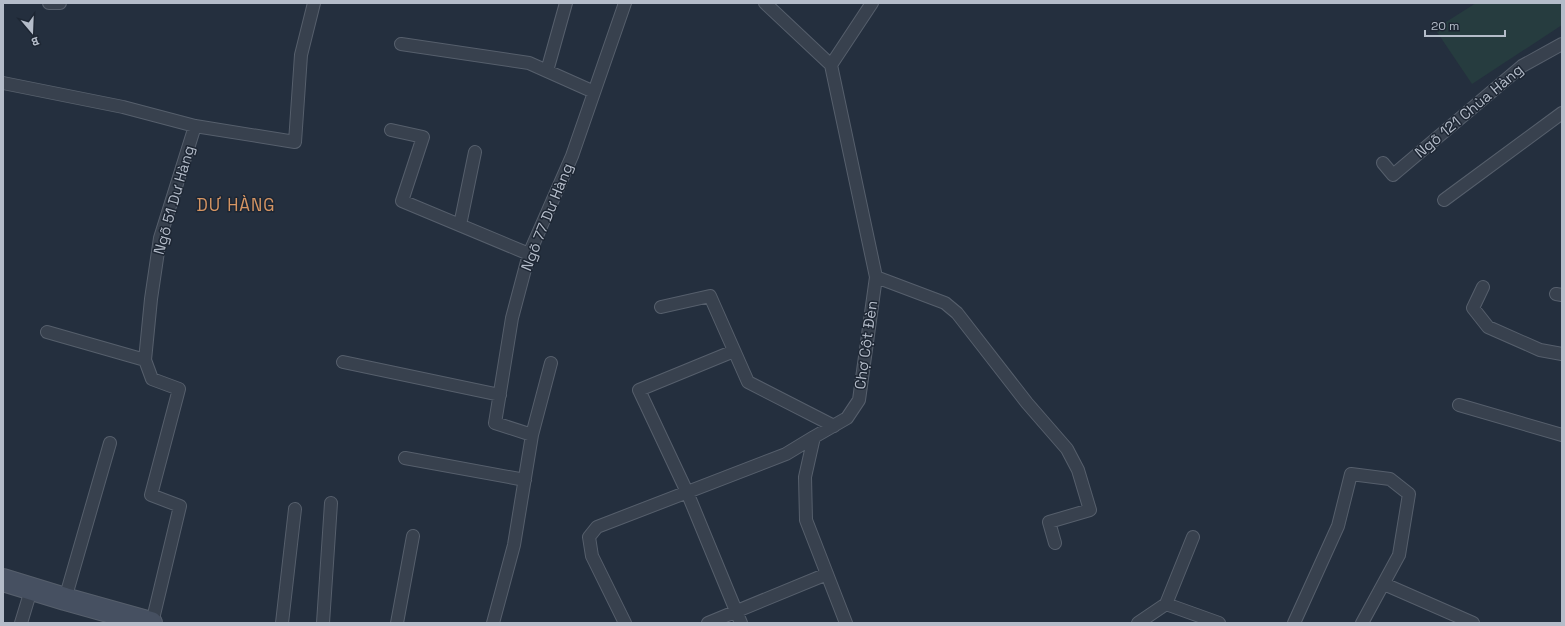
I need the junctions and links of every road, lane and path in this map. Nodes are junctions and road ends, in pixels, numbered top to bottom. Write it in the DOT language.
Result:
graph roads {
  1 [pos="49,3"];
  2 [pos="60,3"];
  3 [pos="314,3"];
  4 [pos="566,3"];
  5 [pos="626,3"];
  6 [pos="765,3"];
  7 [pos="872,3"];
  8 [pos="402,44"];
  9 [pos="1562,44"];
  10 [pos="831,65"];
  11 [pos="546,71"];
  12 [pos="3,83"];
  13 [pos="594,92"];
  14 [pos="1562,113"];
  15 [pos="196,126"];
  16 [pos="391,130"];
  17 [pos="475,152"];
  18 [pos="1383,163"];
  19 [pos="1444,200"];
  20 [pos="460,225"];
  21 [pos="529,254"];
  22 [pos="876,277"];
  23 [pos="1483,286"];
  24 [pos="661,306"];
  25 [pos="48,332"];
  26 [pos="734,352"];
  27 [pos="1562,354"];
  28 [pos="145,360"];
  29 [pos="343,362"];
  30 [pos="552,363"];
  31 [pos="500,395"];
  32 [pos="1459,405"];
  33 [pos="834,426"];
  34 [pos="532,435"];
  35 [pos="1562,435"];
  36 [pos="814,437"];
  37 [pos="110,443"];
  38 [pos="405,458"];
  39 [pos="525,480"];
  40 [pos="687,492"];
  41 [pos="331,503"];
  42 [pos="295,509"];
  43 [pos="413,536"];
  44 [pos="1193,537"];
  45 [pos="1055,543"];
  46 [pos="827,574"];
  47 [pos="3,580"];
  48 [pos="1384,584"];
  49 [pos="31,590"];
  50 [pos="64,600"];
  51 [pos="1166,604"];
  52 [pos="739,617"];
  53 [pos="21,623"];
  54 [pos="152,623"];
  55 [pos="282,623"];
  56 [pos="323,623"];
  57 [pos="397,623"];
  58 [pos="493,623"];
  59 [pos="625,623"];
  60 [pos="708,623"];
  61 [pos="846,623"];
  62 [pos="1138,623"];
  63 [pos="1219,623"];
  64 [pos="1294,623"];
  65 [pos="1362,623"];
  66 [pos="1473,623"];
  1 -- 2 [label="lane"];
  3 -- 15 [label="lane"];
  4 -- 11 [label="lane"];
  5 -- 13 [label="lane, Ngõ 77 Dư Hàng"];
  6 -- 10 [label="lane"];
  7 -- 10 [label="lane"];
  8 -- 11 [label="lane"];
  9 -- 18 [label="lane, Ngõ 121 Chùa Hàng"];
  10 -- 22 [label="lane, Chợ Cột Đèn"];
  11 -- 13 [label="lane"];
  12 -- 15 [label="lane"];
  13 -- 21 [label="lane, Ngõ 77 Dư Hàng"];
  14 -- 19 [label="lane"];
  15 -- 28 [label="lane, Ngõ 51 Dư Hàng"];
  16 -- 20 [label="lane"];
  17 -- 20 [label="lane"];
  20 -- 21 [label="lane"];
  21 -- 31 [label="lane, Ngõ 77 Dư Hàng"];
  22 -- 33 [label="lane, Chợ Cột Đèn"];
  22 -- 45 [label="lane"];
  23 -- 27 [label="lane"];
  24 -- 26 [label="lane"];
  25 -- 28 [label="lane"];
  26 -- 33 [label="lane"];
  26 -- 40 [label="lane"];
  28 -- 54 [label="lane"];
  29 -- 31 [label="lane"];
  30 -- 34 [label="lane"];
  31 -- 34 [label="lane, Ngõ 77 Dư Hàng"];
  32 -- 35 [label="lane"];
  33 -- 36 [label="lane, Chợ Cột Đèn"];
  34 -- 39 [label="lane"];
  36 -- 40 [label="lane, Chợ Cột Đèn"];
  36 -- 46 [label="lane"];
  37 -- 50 [label="lane"];
  38 -- 39 [label="lane"];
  39 -- 58 [label="lane"];
  40 -- 52 [label="lane"];
  40 -- 59 [label="lane, Chợ Cột Đèn"];
  41 -- 56 [label="lane"];
  42 -- 55 [label="lane"];
  43 -- 57 [label="lane"];
  44 -- 51 [label="lane"];
  46 -- 52 [label="lane"];
  46 -- 61 [label="lane"];
  47 -- 49 [label="street"];
  48 -- 64 [label="lane"];
  48 -- 65 [label="lane"];
  48 -- 66 [label="lane"];
  49 -- 50 [label="street"];
  49 -- 53 [label="lane"];
  50 -- 54 [label="street"];
  51 -- 62 [label="lane"];
  51 -- 63 [label="lane"];
  52 -- 60 [label="lane"];
}
